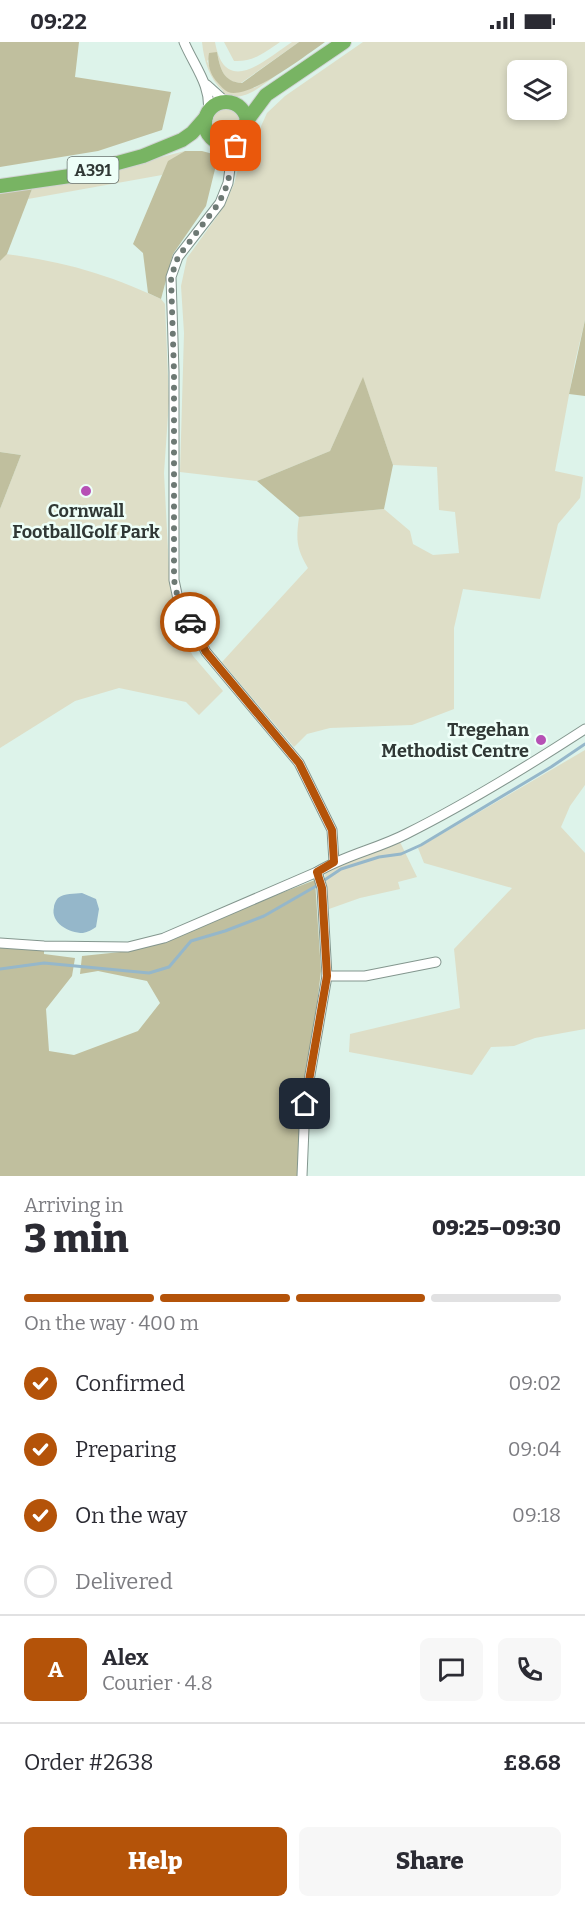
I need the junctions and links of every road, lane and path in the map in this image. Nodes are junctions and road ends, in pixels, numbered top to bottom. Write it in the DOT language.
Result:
graph roads {
  1 [pos="184,42"];
  2 [pos="344,42"];
  3 [pos="205,84"];
  4 [pos="266,95"];
  5 [pos="229,103"];
  6 [pos="207,115"];
  7 [pos="246,122"];
  8 [pos="240,138"];
  9 [pos="182,140"];
  10 [pos="221,143"];
  11 [pos="231,161"];
  12 [pos="0,186"];
  13 [pos="585,729"];
  14 [pos="334,862"];
  15 [pos="319,880"];
  16 [pos="0,943"];
  17 [pos="436,962"];
  18 [pos="327,976"];
  19 [pos="302,1176"];
  1 -- 3 [label="street"];
  2 -- 4 [label="highway"];
  3 -- 5 [label="street"];
  3 -- 6 [label="street"];
  4 -- 5 [label="highway"];
  4 -- 7 [label="highway"];
  5 -- 6 [label="highway"];
  5 -- 7 [label="highway"];
  6 -- 9 [label="highway, A391"];
  6 -- 10 [label="highway"];
  7 -- 8 [label="highway"];
  8 -- 10 [label="highway"];
  8 -- 11 [label="street"];
  9 -- 10 [label="highway, A391"];
  9 -- 12 [label="highway, A391"];
  10 -- 11 [label="street"];
  11 -- 14 [label="street"];
  13 -- 14 [label="street"];
  14 -- 15 [label="street"];
  15 -- 16 [label="street"];
  15 -- 18 [label="street"];
  17 -- 18 [label="street"];
  18 -- 19 [label="street"];
}
